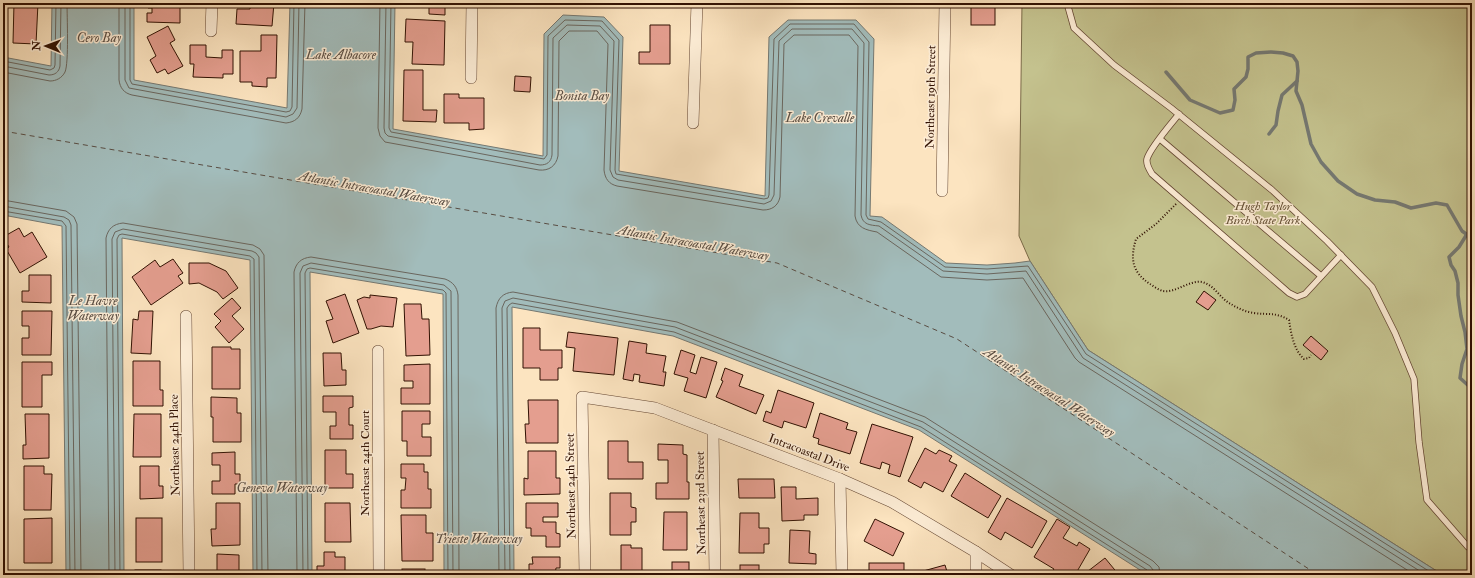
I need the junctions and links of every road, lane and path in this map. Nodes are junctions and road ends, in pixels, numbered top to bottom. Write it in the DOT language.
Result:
graph roads {
  1 [pos="212,3"];
  2 [pos="472,3"];
  3 [pos="696,3"];
  4 [pos="945,3"];
  5 [pos="1067,3"];
  6 [pos="212,31"];
  7 [pos="471,78"];
  8 [pos="1179,114"];
  9 [pos="693,123"];
  10 [pos="1160,139"];
  11 [pos="942,191"];
  12 [pos="1181,199"];
  13 [pos="1341,255"];
  14 [pos="1321,276"];
  15 [pos="186,316"];
  16 [pos="378,351"];
  17 [pos="1311,355"];
  18 [pos="582,397"];
  19 [pos="713,430"];
  20 [pos="840,479"];
  21 [pos="1472,548"];
  22 [pos="976,552"];
  23 [pos="189,575"];
  24 [pos="379,575"];
  25 [pos="586,575"];
  26 [pos="715,575"];
  27 [pos="842,575"];
  28 [pos="976,575"];
  29 [pos="1010,575"];
  1 -- 6 [label="street"];
  2 -- 7 [label="street"];
  3 -- 9 [label="street"];
  4 -- 11 [label="street, Northeast 19th Street"];
  5 -- 8 [label="lane"];
  8 -- 10 [label="lane"];
  8 -- 13 [label="lane"];
  10 -- 12 [label="lane"];
  10 -- 14 [label="lane"];
  12 -- 14 [label="lane"];
  12 -- 17 [label="path"];
  13 -- 14 [label="lane"];
  13 -- 21 [label="lane"];
  15 -- 23 [label="street, Northeast 24th Place"];
  16 -- 24 [label="street, Northeast 24th Court"];
  18 -- 19 [label="street, Intracoastal Drive"];
  18 -- 25 [label="street, Northeast 24th Street"];
  19 -- 20 [label="street, Intracoastal Drive"];
  19 -- 26 [label="street, Northeast 23rd Street"];
  20 -- 22 [label="street, Intracoastal Drive"];
  20 -- 27 [label="street"];
  22 -- 28 [label="street"];
  22 -- 29 [label="street, Intracoastal Drive"];
}
